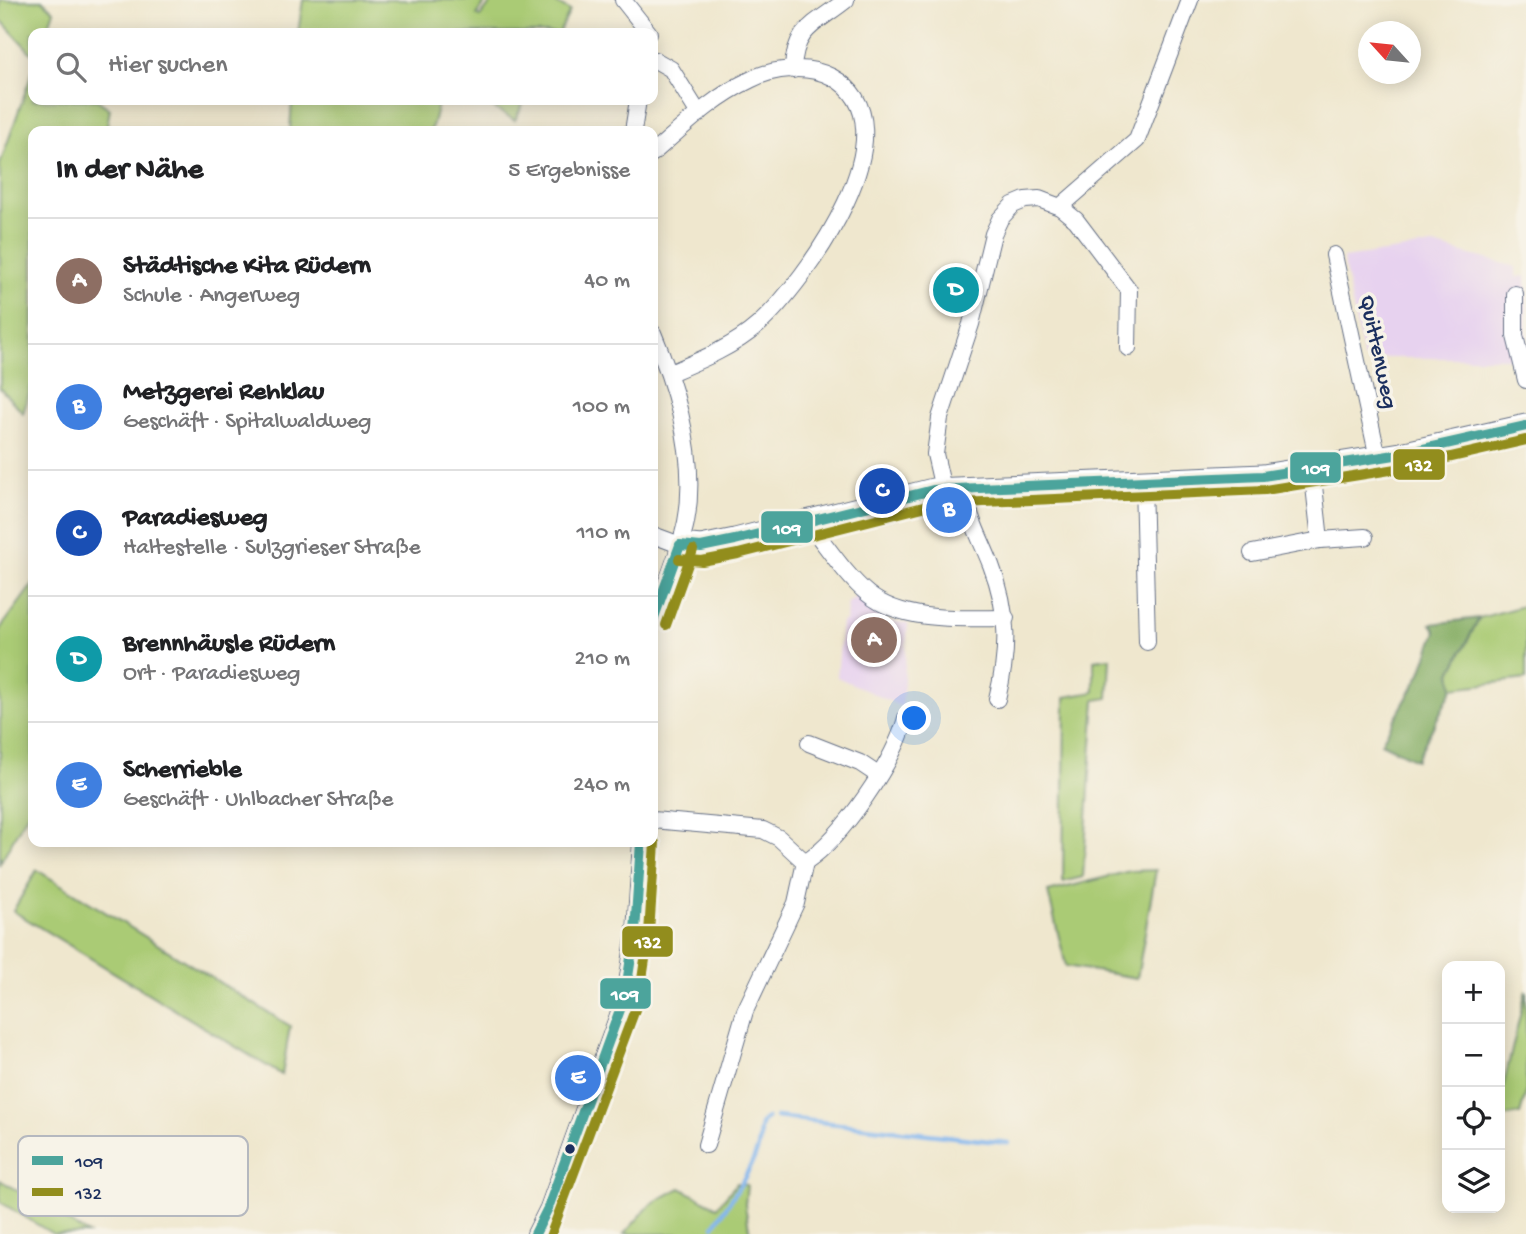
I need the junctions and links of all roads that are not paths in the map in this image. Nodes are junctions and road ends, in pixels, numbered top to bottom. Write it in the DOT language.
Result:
graph roads {
  1 [pos="623,0"];
  2 [pos="846,0"];
  3 [pos="1190,0"];
  4 [pos="645,28"];
  5 [pos="658,64"];
  6 [pos="793,70"];
  7 [pos="637,105"];
  8 [pos="699,114"];
  9 [pos="634,126"];
  10 [pos="658,149"];
  11 [pos="1060,206"];
  12 [pos="1334,255"];
  13 [pos="1515,295"];
  14 [pos="658,345"];
  15 [pos="1128,348"];
  16 [pos="670,373"];
  17 [pos="1526,380"];
  18 [pos="1526,426"];
  19 [pos="1378,457"];
  20 [pos="1312,468"];
  21 [pos="1143,482"];
  22 [pos="954,488"];
  23 [pos="808,523"];
  24 [pos="658,537"];
  25 [pos="1365,537"];
  26 [pos="1320,540"];
  27 [pos="680,545"];
  28 [pos="1252,553"];
  29 [pos="658,606"];
  30 [pos="1006,618"];
  31 [pos="1147,642"];
  32 [pos="997,699"];
  33 [pos="906,718"];
  34 [pos="809,743"];
  35 [pos="878,775"];
  36 [pos="658,820"];
  37 [pos="641,847"];
  38 [pos="804,862"];
  39 [pos="706,1145"];
  40 [pos="535,1234"];
  1 -- 4 [label="street"];
  2 -- 6 [label="street"];
  3 -- 11 [label="street"];
  5 -- 8 [label="street"];
  6 -- 8 [label="street"];
  6 -- 16 [label="street"];
  7 -- 9 [label="street"];
  8 -- 10 [label="street"];
  11 -- 15 [label="street"];
  11 -- 22 [label="street"];
  12 -- 19 [label="street, Quittenweg"];
  13 -- 17 [label="street"];
  14 -- 16 [label="street"];
  16 -- 27 [label="street"];
  18 -- 19 [label="street"];
  19 -- 20 [label="street"];
  20 -- 21 [label="street"];
  20 -- 26 [label="street"];
  21 -- 22 [label="street"];
  21 -- 31 [label="street"];
  22 -- 23 [label="street"];
  22 -- 30 [label="street"];
  23 -- 27 [label="street"];
  23 -- 30 [label="street"];
  24 -- 27 [label="street"];
  25 -- 26 [label="street"];
  26 -- 28 [label="street"];
  27 -- 29 [label="street"];
  30 -- 32 [label="street"];
  33 -- 35 [label="street"];
  34 -- 35 [label="street"];
  35 -- 38 [label="street"];
  36 -- 38 [label="street"];
  37 -- 40 [label="street"];
  38 -- 39 [label="street"];
}
